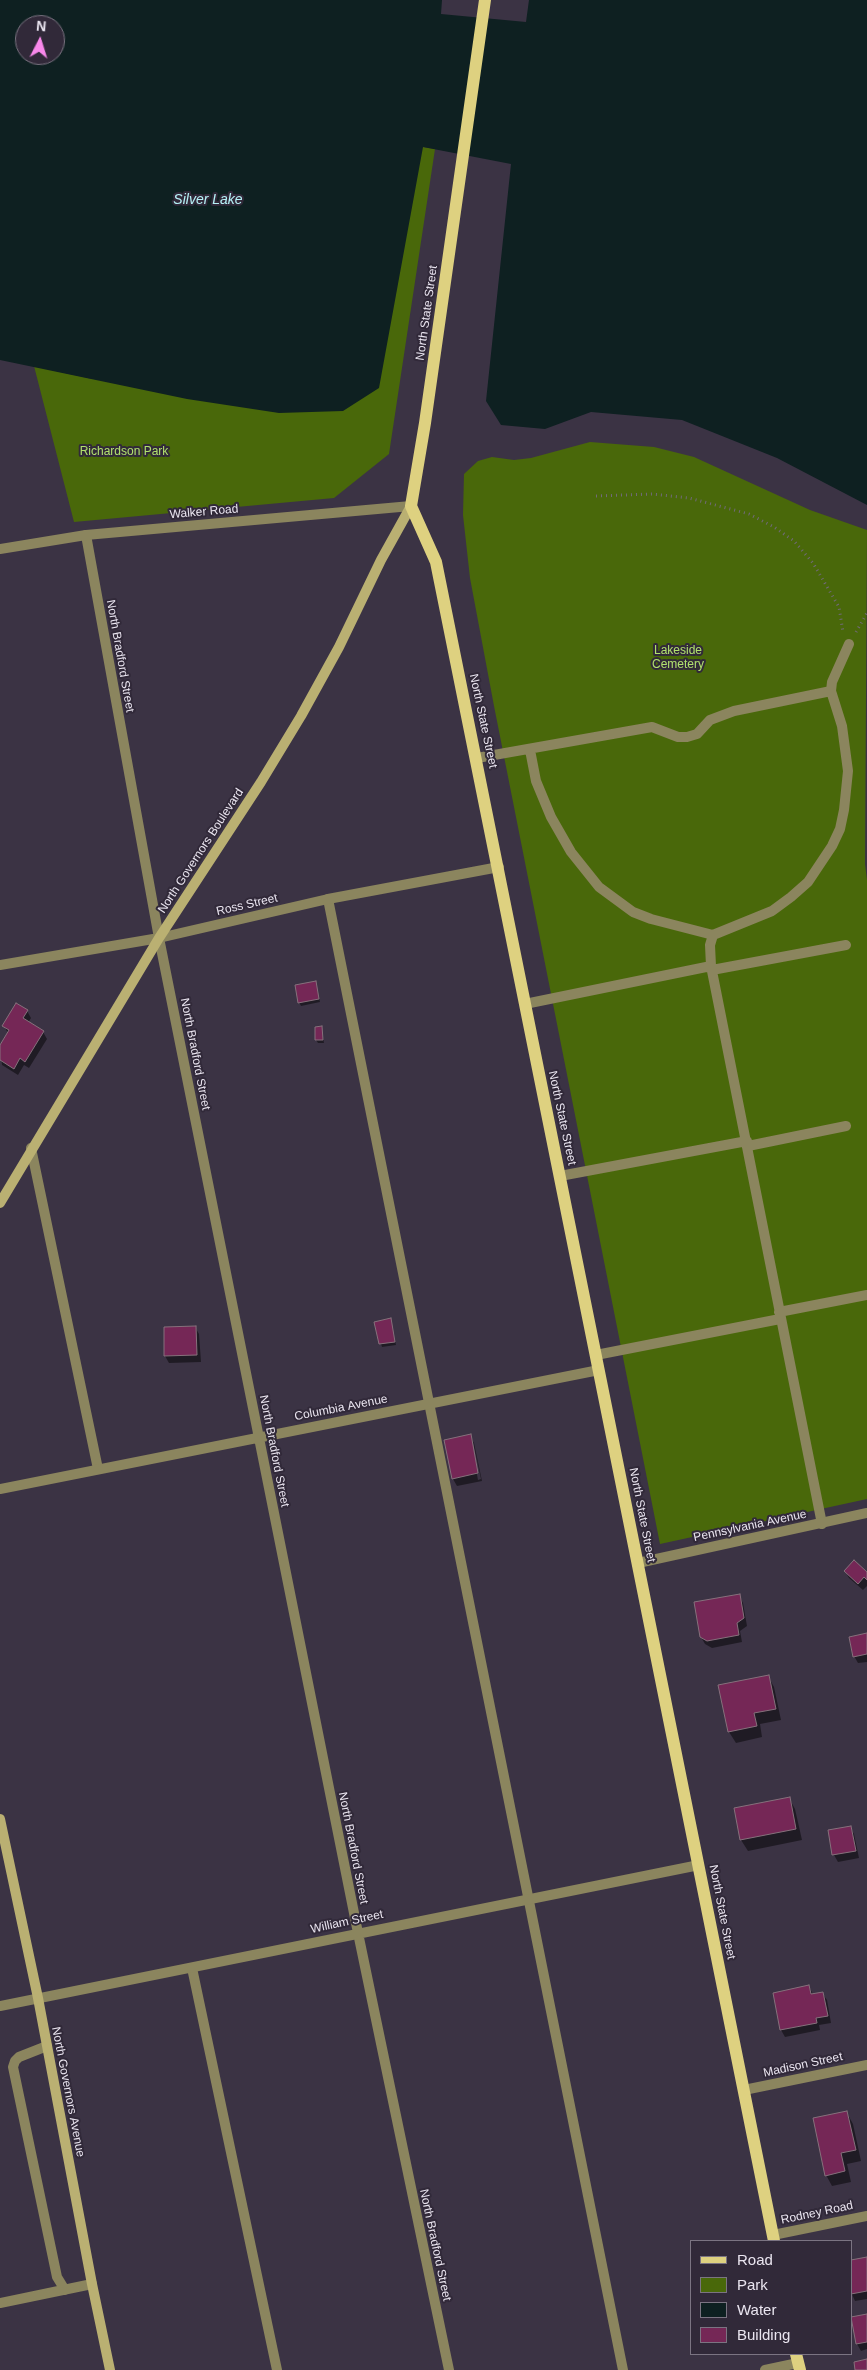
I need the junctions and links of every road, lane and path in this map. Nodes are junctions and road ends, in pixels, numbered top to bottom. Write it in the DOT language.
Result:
graph roads {
  1 [pos="485,0"];
  2 [pos="596,496"];
  3 [pos="411,506"];
  4 [pos="86,535"];
  5 [pos="0,549"];
  6 [pos="867,613"];
  7 [pos="847,647"];
  8 [pos="831,692"];
  9 [pos="530,750"];
  10 [pos="477,758"];
  11 [pos="499,866"];
  12 [pos="328,900"];
  13 [pos="713,936"];
  14 [pos="159,938"];
  15 [pos="846,945"];
  16 [pos="0,964"];
  17 [pos="712,968"];
  18 [pos="525,1004"];
  19 [pos="846,1126"];
  20 [pos="747,1143"];
  21 [pos="32,1148"];
  22 [pos="560,1176"];
  23 [pos="0,1204"];
  24 [pos="867,1295"];
  25 [pos="780,1316"];
  26 [pos="596,1355"];
  27 [pos="599,1370"];
  28 [pos="429,1403"];
  29 [pos="258,1437"];
  30 [pos="98,1470"];
  31 [pos="0,1489"];
  32 [pos="867,1513"];
  33 [pos="822,1524"];
  34 [pos="638,1563"];
  35 [pos="0,1819"];
  36 [pos="699,1866"];
  37 [pos="528,1899"];
  38 [pos="358,1933"];
  39 [pos="192,1968"];
  40 [pos="38,1998"];
  41 [pos="0,2006"];
  42 [pos="47,2046"];
  43 [pos="867,2064"];
  44 [pos="744,2090"];
  45 [pos="867,2216"];
  46 [pos="774,2238"];
  47 [pos="92,2284"];
  48 [pos="65,2290"];
  49 [pos="0,2302"];
  50 [pos="798,2362"];
  51 [pos="110,2370"];
  52 [pos="277,2370"];
  53 [pos="449,2370"];
  54 [pos="623,2370"];
  55 [pos="765,2370"];
  1 -- 3 [label="main road, North State Street"];
  2 -- 7 [label="path"];
  3 -- 4 [label="street, Walker Road"];
  3 -- 10 [label="main road, North State Street"];
  3 -- 14 [label="main road, North Governors Boulevard"];
  4 -- 5 [label="street, Walker Road"];
  4 -- 14 [label="street, North Bradford Street"];
  6 -- 7 [label="path"];
  7 -- 8 [label="street"];
  8 -- 9 [label="street"];
  8 -- 13 [label="street"];
  9 -- 10 [label="street"];
  9 -- 13 [label="street"];
  10 -- 11 [label="main road, North State Street"];
  11 -- 12 [label="street, Ross Street"];
  11 -- 18 [label="main road, North State Street"];
  12 -- 14 [label="street, Ross Street"];
  12 -- 28 [label="street"];
  13 -- 17 [label="street"];
  14 -- 16 [label="street, Ross Street"];
  14 -- 21 [label="main road, North Governors Boulevard"];
  14 -- 29 [label="street, North Bradford Street"];
  15 -- 17 [label="street"];
  17 -- 18 [label="street"];
  17 -- 20 [label="street"];
  18 -- 22 [label="main road, North State Street"];
  19 -- 20 [label="street"];
  20 -- 22 [label="street"];
  20 -- 25 [label="street"];
  21 -- 23 [label="main road, North Governors Boulevard"];
  21 -- 30 [label="street"];
  22 -- 26 [label="main road, North State Street"];
  24 -- 25 [label="street"];
  25 -- 26 [label="street"];
  25 -- 33 [label="street"];
  26 -- 27 [label="main road, North State Street"];
  27 -- 28 [label="street, Columbia Avenue"];
  27 -- 34 [label="main road, North State Street"];
  28 -- 29 [label="street, Columbia Avenue"];
  28 -- 37 [label="street"];
  29 -- 30 [label="street, Columbia Avenue"];
  29 -- 38 [label="street, North Bradford Street"];
  30 -- 31 [label="street, Columbia Avenue"];
  32 -- 33 [label="street, Pennsylvania Avenue"];
  33 -- 34 [label="street, Pennsylvania Avenue"];
  34 -- 36 [label="main road, North State Street"];
  35 -- 40 [label="main road, North Governors Avenue"];
  36 -- 37 [label="street, William Street"];
  36 -- 44 [label="main road, North State Street"];
  37 -- 38 [label="street, William Street"];
  37 -- 54 [label="street"];
  38 -- 39 [label="street, William Street"];
  38 -- 53 [label="street, North Bradford Street"];
  39 -- 40 [label="street, William Street"];
  39 -- 52 [label="street"];
  40 -- 41 [label="street, William Street"];
  40 -- 42 [label="main road, North Governors Avenue"];
  42 -- 47 [label="main road, North Governors Avenue"];
  42 -- 48 [label="street"];
  43 -- 44 [label="street, Madison Street"];
  44 -- 46 [label="main road, North State Street"];
  45 -- 46 [label="street, Rodney Road"];
  47 -- 48 [label="street"];
  47 -- 51 [label="main road, North Governors Avenue"];
  48 -- 49 [label="street"];
  50 -- 55 [label="street"];
}
